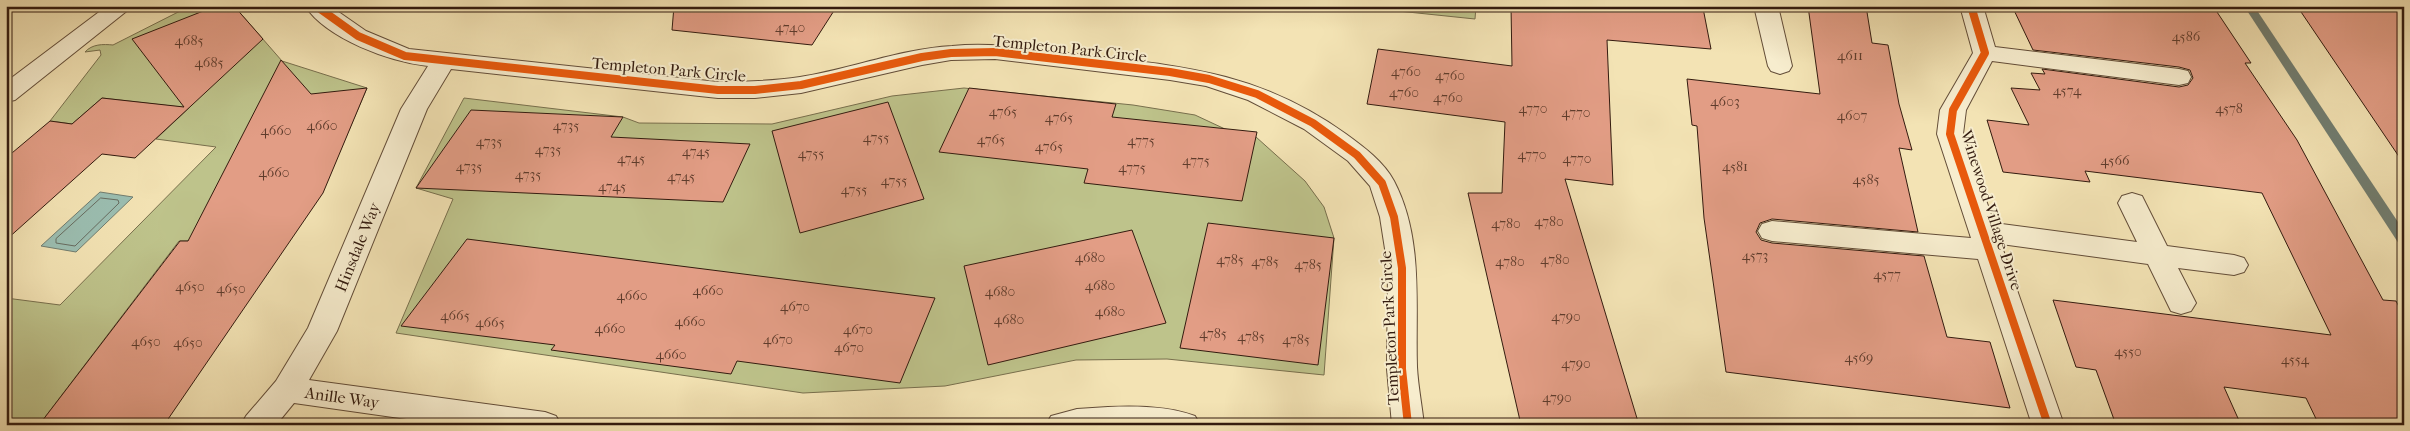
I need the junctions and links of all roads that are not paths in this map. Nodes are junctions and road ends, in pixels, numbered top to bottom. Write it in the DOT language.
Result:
graph roads {
  1 [pos="122,6"];
  2 [pos="316,6"];
  3 [pos="1766,6"];
  4 [pos="1972,6"];
  5 [pos="1984,53"];
  6 [pos="443,62"];
  7 [pos="1780,66"];
  8 [pos="2179,77"];
  9 [pos="6,94"];
  10 [pos="2132,203"];
  11 [pos="1772,231"];
  12 [pos="1986,241"];
  13 [pos="2159,255"];
  14 [pos="2234,265"];
  15 [pos="2181,302"];
  16 [pos="288,390"];
  17 [pos="257,425"];
  18 [pos="545,425"];
  19 [pos="1062,425"];
  20 [pos="1184,425"];
  21 [pos="1408,425"];
  22 [pos="2048,425"];
  1 -- 9 [label="street"];
  2 -- 6 [label="street, Templeton Park Circle"];
  3 -- 7 [label="street"];
  4 -- 5 [label="street"];
  5 -- 8 [label="street"];
  5 -- 12 [label="street, Winewood Village Drive"];
  6 -- 16 [label="street, Hinsdale Way"];
  6 -- 21 [label="street, Templeton Park Circle"];
  10 -- 13 [label="street"];
  11 -- 12 [label="street"];
  12 -- 13 [label="street"];
  12 -- 22 [label="street, Winewood Village Drive"];
  13 -- 14 [label="street"];
  13 -- 15 [label="street"];
  16 -- 17 [label="street, Hinsdale Way"];
  16 -- 18 [label="street, Anille Way"];
  19 -- 20 [label="street"];
}
